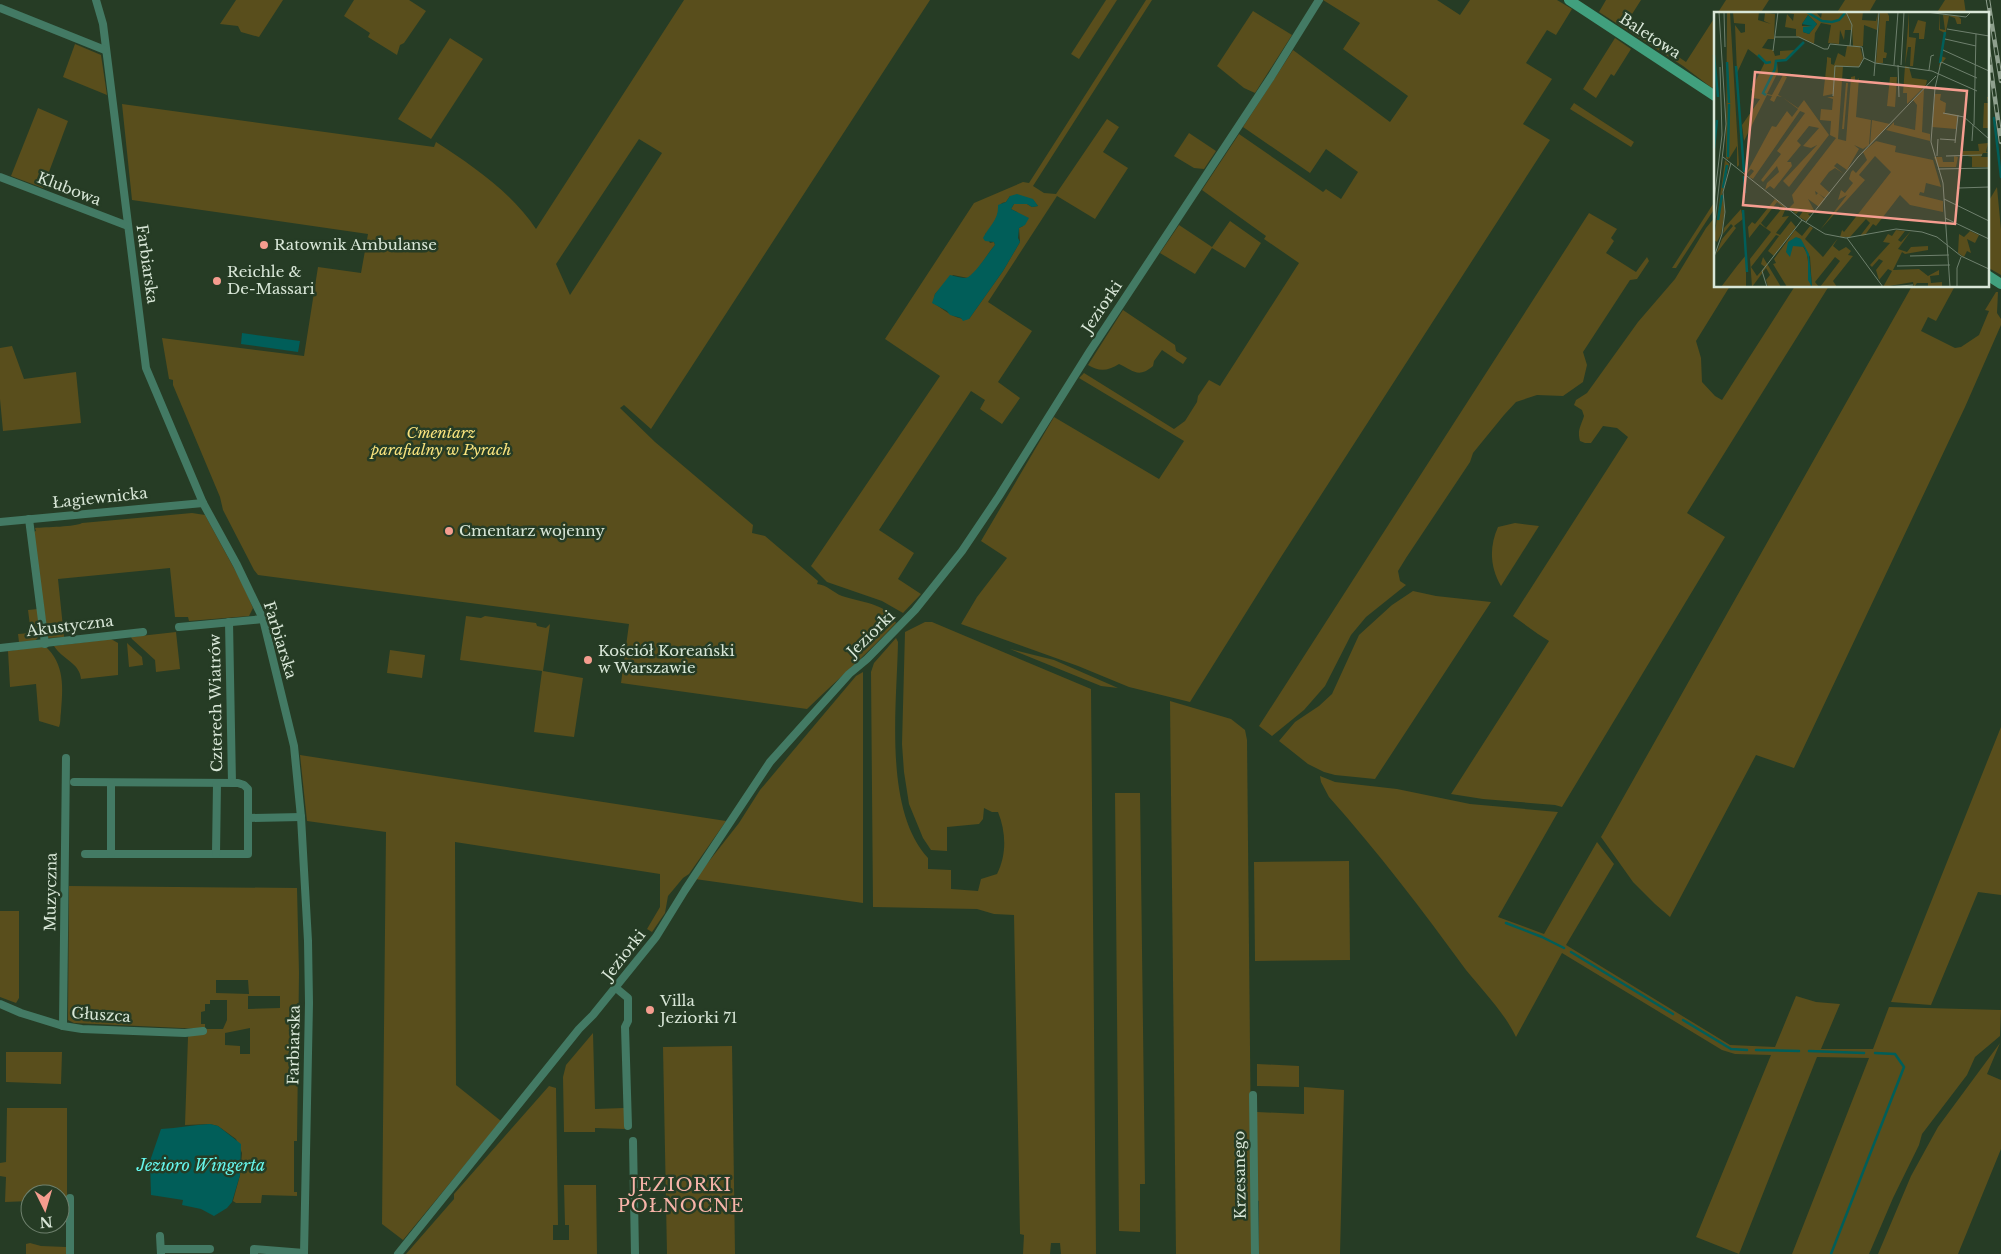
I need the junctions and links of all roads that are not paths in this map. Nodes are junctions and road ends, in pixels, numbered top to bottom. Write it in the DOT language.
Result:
graph roads {
  1 [pos="96,0"];
  2 [pos="1320,0"];
  3 [pos="1569,0"];
  4 [pos="0,8"];
  5 [pos="105,50"];
  6 [pos="1714,95"];
  7 [pos="0,177"];
  8 [pos="128,226"];
  9 [pos="1988,276"];
  10 [pos="2001,284"];
  11 [pos="203,503"];
  12 [pos="29,519"];
  13 [pos="0,522"];
  14 [pos="263,619"];
  15 [pos="229,622"];
  16 [pos="179,627"];
  17 [pos="143,632"];
  18 [pos="44,644"];
  19 [pos="0,648"];
  20 [pos="66,758"];
  21 [pos="74,782"];
  22 [pos="111,783"];
  23 [pos="216,783"];
  24 [pos="232,783"];
  25 [pos="302,817"];
  26 [pos="249,818"];
  27 [pos="85,854"];
  28 [pos="111,854"];
  29 [pos="216,854"];
  30 [pos="616,988"];
  31 [pos="0,1004"];
  32 [pos="63,1026"];
  33 [pos="203,1031"];
  34 [pos="1253,1095"];
  35 [pos="628,1126"];
  36 [pos="633,1141"];
  37 [pos="70,1234"];
  38 [pos="160,1236"];
  39 [pos="250,1241"];
  40 [pos="210,1249"];
  41 [pos="161,1252"];
  42 [pos="254,1252"];
  43 [pos="304,1253"];
  44 [pos="70,1254"];
  45 [pos="398,1254"];
  46 [pos="635,1254"];
  47 [pos="1255,1254"];
  1 -- 5 [label="street, Farbiarska"];
  2 -- 30 [label="street, Jeziorki"];
  3 -- 6 [label="street, Baletowa"];
  4 -- 5 [label="street"];
  5 -- 8 [label="street, Farbiarska"];
  7 -- 8 [label="street, Klubowa"];
  8 -- 11 [label="street, Farbiarska"];
  9 -- 10 [label="street"];
  11 -- 12 [label="street, Łagiewnicka"];
  11 -- 14 [label="street, Farbiarska"];
  12 -- 13 [label="street, Łagiewnicka"];
  12 -- 18 [label="street"];
  14 -- 15 [label="street"];
  14 -- 25 [label="street, Farbiarska"];
  15 -- 16 [label="street"];
  15 -- 24 [label="street, Czterech Wiatrów"];
  17 -- 18 [label="street, Akustyczna"];
  18 -- 19 [label="street, Akustyczna"];
  20 -- 32 [label="street, Muzyczna"];
  21 -- 22 [label="street, Czterech Wiatrów"];
  22 -- 23 [label="street, Czterech Wiatrów"];
  22 -- 28 [label="street"];
  23 -- 24 [label="street, Czterech Wiatrów"];
  23 -- 29 [label="street"];
  24 -- 26 [label="street, Czterech Wiatrów"];
  25 -- 26 [label="street"];
  25 -- 43 [label="street, Farbiarska"];
  26 -- 29 [label="street, Czterech Wiatrów"];
  27 -- 28 [label="street, Czterech Wiatrów"];
  28 -- 29 [label="street, Czterech Wiatrów"];
  30 -- 35 [label="street"];
  30 -- 45 [label="street, Jeziorki"];
  31 -- 32 [label="street, Głuszca"];
  32 -- 33 [label="street, Głuszca"];
  34 -- 47 [label="street, Krzesanego"];
  36 -- 46 [label="street"];
  37 -- 44 [label="street"];
  38 -- 41 [label="street"];
  39 -- 42 [label="street"];
  40 -- 41 [label="street"];
  42 -- 43 [label="street"];
}
